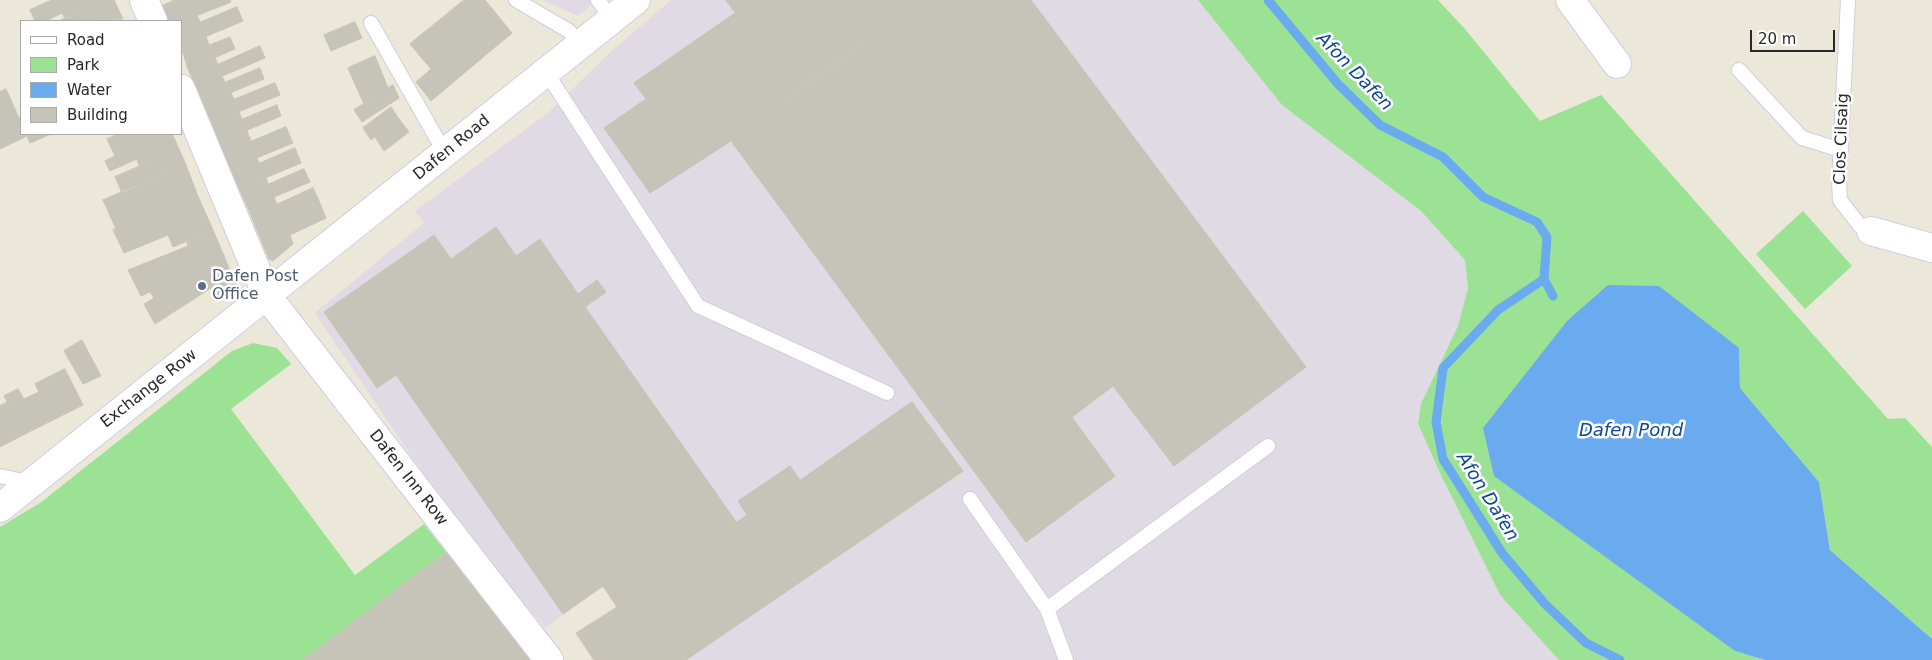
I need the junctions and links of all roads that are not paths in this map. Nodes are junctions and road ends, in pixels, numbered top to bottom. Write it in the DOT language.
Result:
graph roads {
  1 [pos="144,0"];
  2 [pos="516,0"];
  3 [pos="636,0"];
  4 [pos="1570,0"];
  5 [pos="1848,0"];
  6 [pos="605,9"];
  7 [pos="153,20"];
  8 [pos="371,23"];
  9 [pos="580,46"];
  10 [pos="1617,64"];
  11 [pos="1739,70"];
  12 [pos="546,72"];
  13 [pos="182,91"];
  14 [pos="1841,150"];
  15 [pos="445,153"];
  16 [pos="1871,231"];
  17 [pos="1932,248"];
  18 [pos="267,296"];
  19 [pos="887,393"];
  20 [pos="1268,446"];
  21 [pos="0,476"];
  22 [pos="31,483"];
  23 [pos="970,499"];
  24 [pos="0,508"];
  25 [pos="1047,609"];
  26 [pos="549,660"];
  27 [pos="1066,660"];
  1 -- 7 [label="street"];
  2 -- 9 [label="lane"];
  3 -- 6 [label="street, Dafen Road"];
  4 -- 10 [label="street"];
  5 -- 14 [label="lane, Clos Cilsaig"];
  6 -- 9 [label="street, Dafen Road"];
  8 -- 15 [label="lane"];
  9 -- 12 [label="street, Dafen Road"];
  11 -- 14 [label="lane"];
  12 -- 15 [label="street, Dafen Road"];
  12 -- 19 [label="lane"];
  13 -- 18 [label="street, Dafen Inn Row"];
  14 -- 16 [label="lane, Clos Cilsaig"];
  15 -- 18 [label="street, Dafen Road"];
  16 -- 17 [label="street, Clos Cilsaig"];
  18 -- 22 [label="street, Exchange Row"];
  18 -- 26 [label="street, Dafen Inn Row"];
  20 -- 25 [label="lane"];
  21 -- 22 [label="lane"];
  22 -- 24 [label="street, Exchange Row"];
  23 -- 25 [label="lane"];
  25 -- 27 [label="lane"];
}
